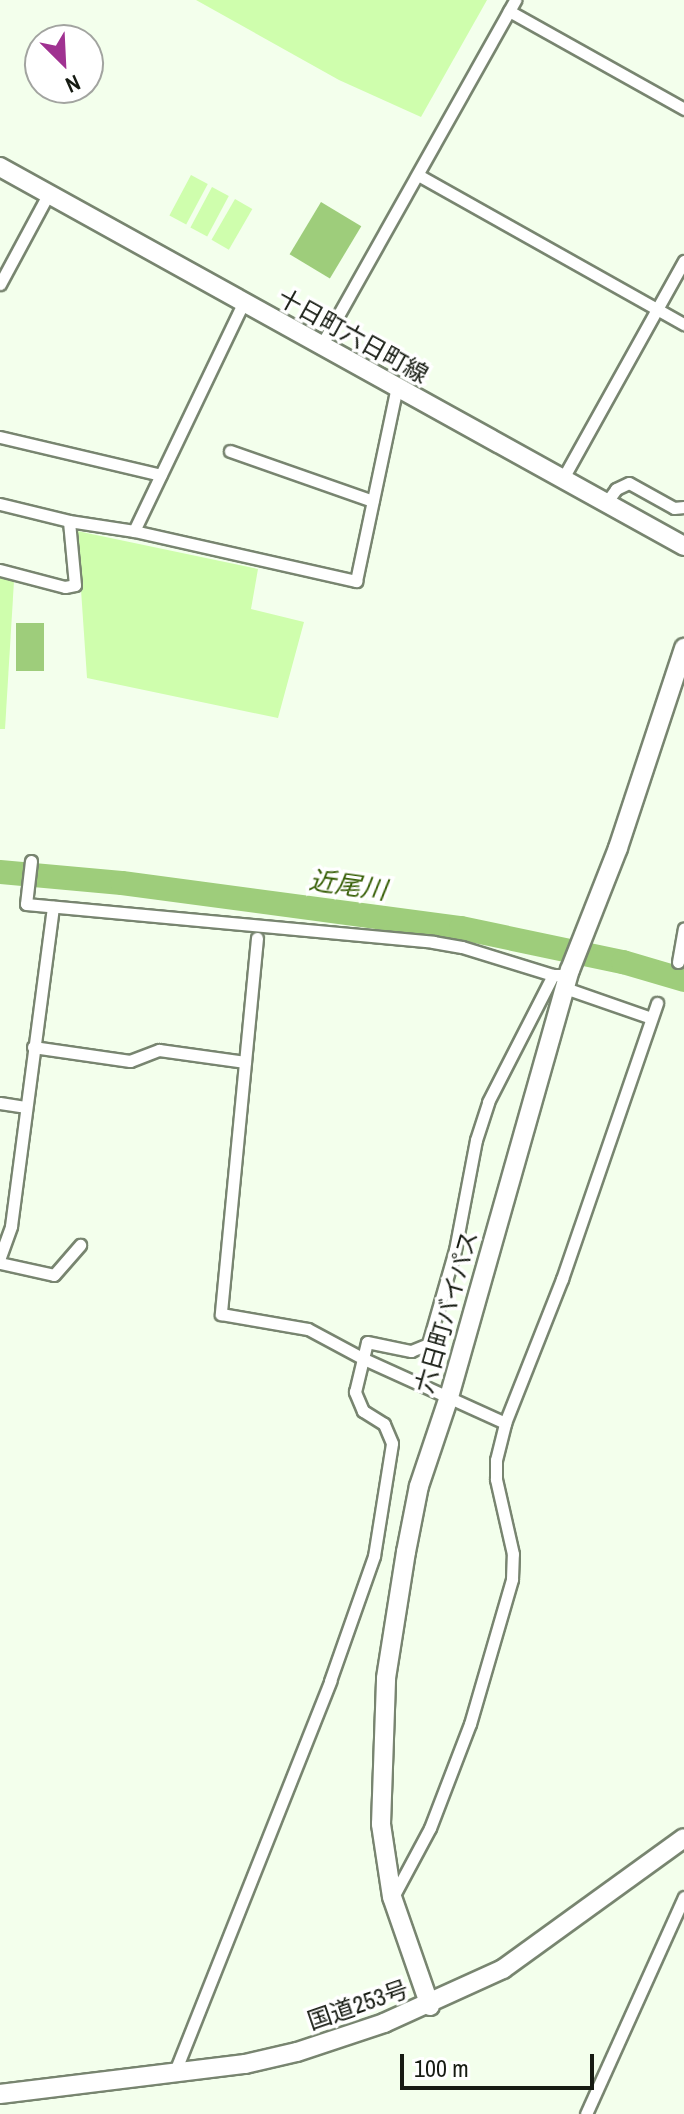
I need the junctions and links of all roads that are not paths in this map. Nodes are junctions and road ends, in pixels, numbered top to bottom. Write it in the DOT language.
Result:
graph roads {
  1 [pos="512,6"];
  2 [pos="684,109"];
  3 [pos="0,167"];
  4 [pos="418,175"];
  5 [pos="48,195"];
  6 [pos="684,261"];
  7 [pos="0,284"];
  8 [pos="243,303"];
  9 [pos="658,310"];
  10 [pos="684,324"];
  11 [pos="321,346"];
  12 [pos="397,387"];
  13 [pos="0,437"];
  14 [pos="230,451"];
  15 [pos="161,475"];
  16 [pos="562,480"];
  17 [pos="373,501"];
  18 [pos="606,503"];
  19 [pos="0,504"];
  20 [pos="684,507"];
  21 [pos="69,521"];
  22 [pos="134,531"];
  23 [pos="684,546"];
  24 [pos="0,570"];
  25 [pos="684,648"];
  26 [pos="30,863"];
  27 [pos="53,907"];
  28 [pos="684,929"];
  29 [pos="257,938"];
  30 [pos="678,962"];
  31 [pos="564,977"];
  32 [pos="657,1003"];
  33 [pos="651,1018"];
  34 [pos="33,1047"];
  35 [pos="245,1062"];
  36 [pos="0,1103"];
  37 [pos="25,1107"];
  38 [pos="80,1245"];
  39 [pos="0,1257"];
  40 [pos="0,1263"];
  41 [pos="364,1359"];
  42 [pos="449,1397"];
  43 [pos="505,1423"];
  44 [pos="684,1838"];
  45 [pos="392,1897"];
  46 [pos="684,1897"];
  47 [pos="430,2006"];
  48 [pos="174,2074"];
  49 [pos="0,2094"];
  50 [pos="586,2114"];
  1 -- 2 [label="street"];
  1 -- 4 [label="street"];
  3 -- 5 [label="main road, 十日町六日町線"];
  4 -- 9 [label="street"];
  4 -- 11 [label="street"];
  5 -- 7 [label="street"];
  5 -- 8 [label="main road, 十日町六日町線"];
  6 -- 9 [label="street"];
  8 -- 11 [label="main road, 十日町六日町線"];
  8 -- 15 [label="street"];
  9 -- 10 [label="street"];
  9 -- 16 [label="street"];
  11 -- 12 [label="main road, 十日町六日町線"];
  12 -- 16 [label="main road, 十日町六日町線"];
  12 -- 17 [label="street"];
  13 -- 15 [label="street"];
  14 -- 17 [label="street"];
  15 -- 22 [label="street"];
  16 -- 18 [label="main road, 十日町六日町線"];
  17 -- 22 [label="street"];
  18 -- 20 [label="street"];
  18 -- 23 [label="main road, 十日町六日町線"];
  19 -- 21 [label="street"];
  21 -- 22 [label="street"];
  21 -- 24 [label="street"];
  25 -- 31 [label="main road, 六日町バイパス"];
  26 -- 27 [label="street"];
  27 -- 31 [label="street"];
  27 -- 34 [label="street"];
  28 -- 30 [label="street"];
  29 -- 35 [label="street"];
  31 -- 33 [label="street"];
  31 -- 41 [label="street"];
  31 -- 42 [label="main road, 六日町バイパス"];
  32 -- 33 [label="street"];
  33 -- 43 [label="street"];
  34 -- 35 [label="street"];
  34 -- 37 [label="street"];
  35 -- 41 [label="street"];
  36 -- 37 [label="street"];
  37 -- 39 [label="street"];
  38 -- 40 [label="street"];
  41 -- 42 [label="street"];
  41 -- 48 [label="street"];
  42 -- 43 [label="street"];
  42 -- 45 [label="main road, 六日町バイパス"];
  43 -- 45 [label="street"];
  44 -- 47 [label="main road, 国道253号"];
  45 -- 47 [label="main road, 六日町バイパス"];
  46 -- 50 [label="street"];
  47 -- 48 [label="main road, 国道253号"];
  48 -- 49 [label="main road, 国道253号"];
}
